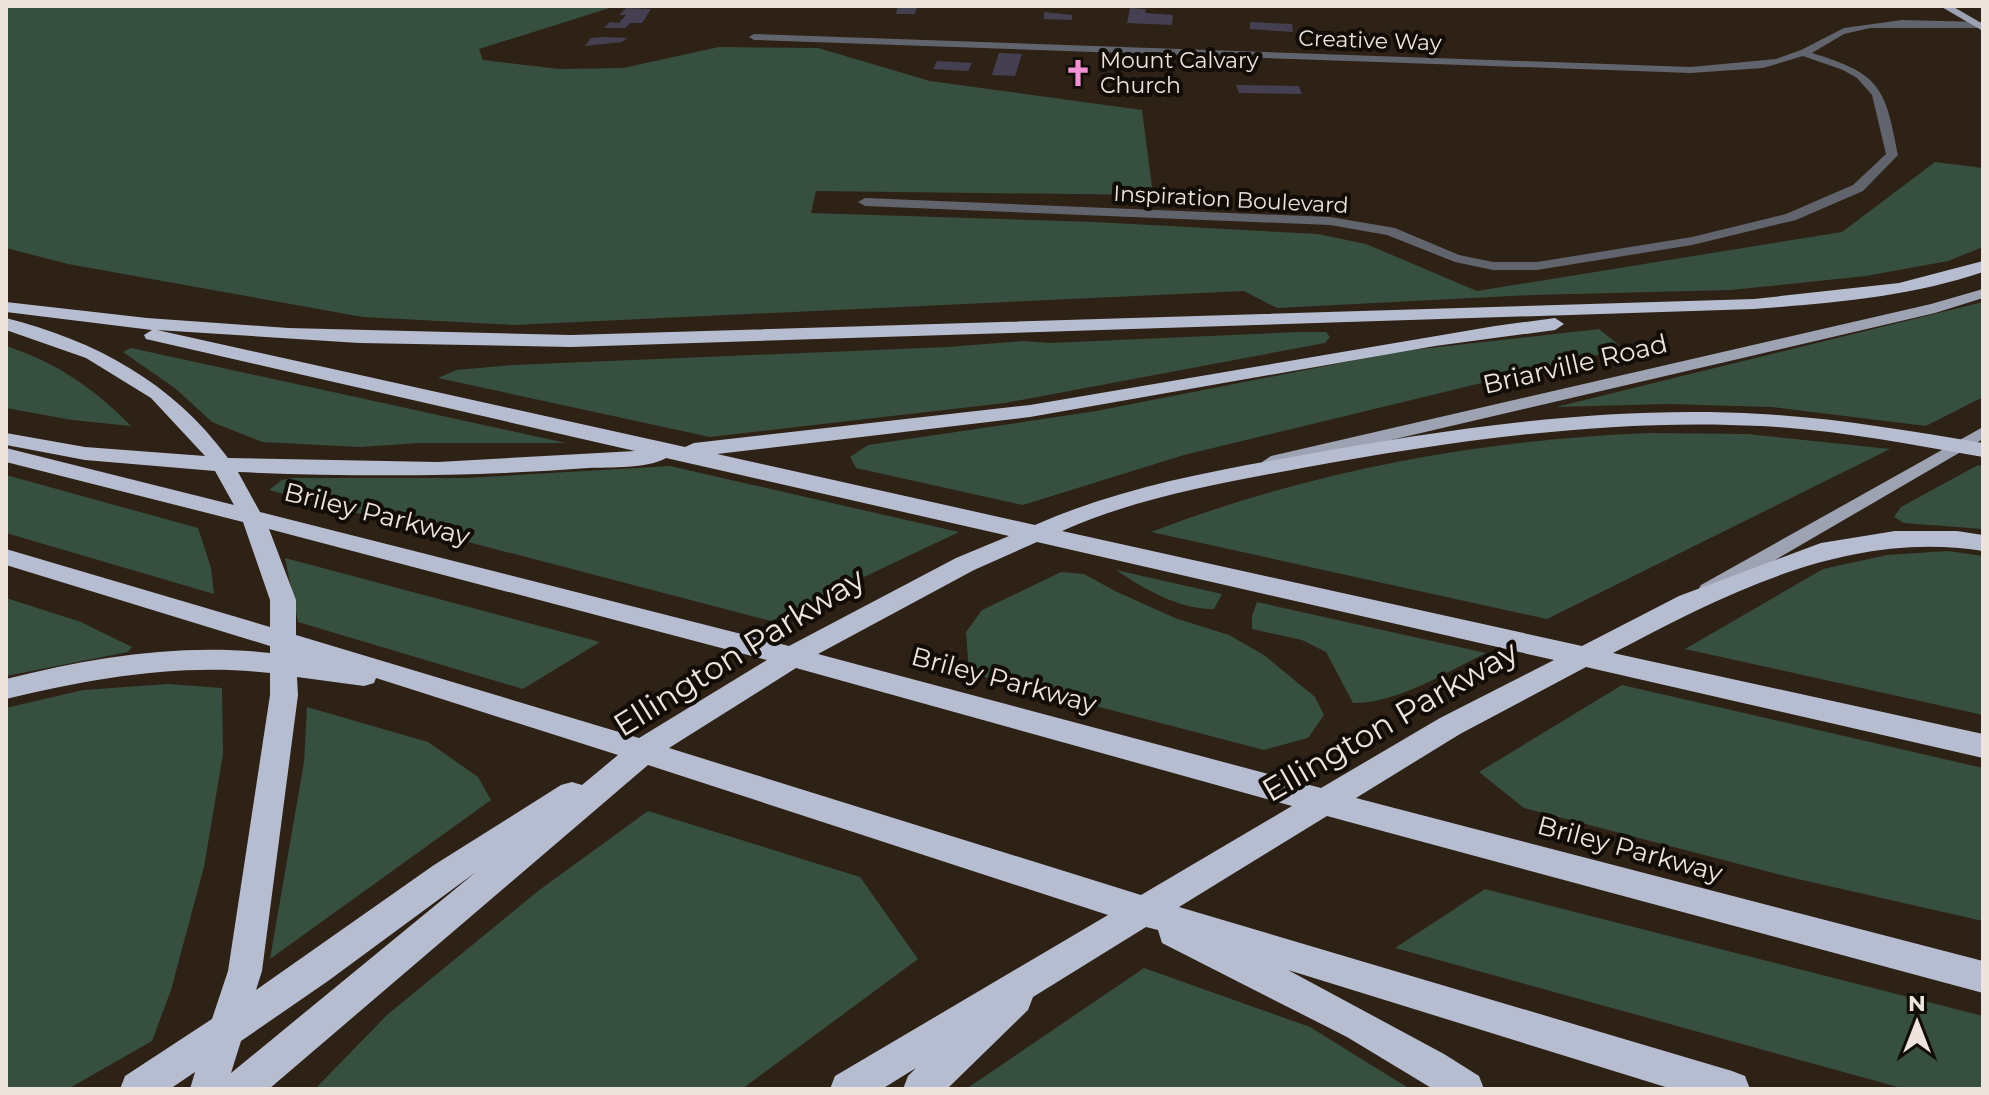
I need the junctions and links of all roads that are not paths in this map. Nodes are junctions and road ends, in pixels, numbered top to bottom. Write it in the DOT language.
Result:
graph roads {
  1 [pos="1945,6"];
  2 [pos="1981,26"];
  3 [pos="754,37"];
  4 [pos="1803,53"];
  5 [pos="865,202"];
  6 [pos="1983,266"];
  7 [pos="1983,293"];
  8 [pos="1684,305"];
  9 [pos="6,307"];
  10 [pos="65,315"];
  11 [pos="6,324"];
  12 [pos="1983,432"];
  13 [pos="6,439"];
  14 [pos="1983,450"];
  15 [pos="6,455"];
  16 [pos="1179,484"];
  17 [pos="1983,543"];
  18 [pos="6,557"];
  19 [pos="1688,602"];
  20 [pos="430,684"];
  21 [pos="6,689"];
  22 [pos="652,744"];
  23 [pos="1983,746"];
  24 [pos="1111,901"];
  25 [pos="1050,966"];
  26 [pos="1976,974"];
  27 [pos="138,1089"];
  28 [pos="208,1089"];
  29 [pos="241,1089"];
  30 [pos="848,1089"];
  31 [pos="921,1089"];
  32 [pos="1466,1089"];
  33 [pos="1732,1089"];
  1 -- 2 [label="main road"];
  2 -- 4 [label="street, Creative Way"];
  3 -- 4 [label="street, Creative Way"];
  4 -- 5 [label="street, Inspiration Boulevard"];
  6 -- 8 [label="highway"];
  7 -- 16 [label="main road, Briarville Road"];
  8 -- 10 [label="highway"];
  8 -- 13 [label="highway"];
  9 -- 10 [label="highway"];
  10 -- 23 [label="highway"];
  11 -- 28 [label="highway"];
  12 -- 19 [label="main road"];
  14 -- 16 [label="highway, Ellington Parkway"];
  15 -- 26 [label="highway, Briley Parkway"];
  16 -- 22 [label="highway, Ellington Parkway"];
  17 -- 19 [label="highway, Ellington Parkway"];
  18 -- 20 [label="highway"];
  19 -- 25 [label="highway, Ellington Parkway"];
  20 -- 21 [label="highway"];
  20 -- 24 [label="highway"];
  22 -- 27 [label="highway"];
  22 -- 29 [label="highway, Ellington Parkway"];
  24 -- 32 [label="highway"];
  24 -- 33 [label="highway"];
  25 -- 30 [label="highway, Ellington Parkway"];
  25 -- 31 [label="highway"];
}
